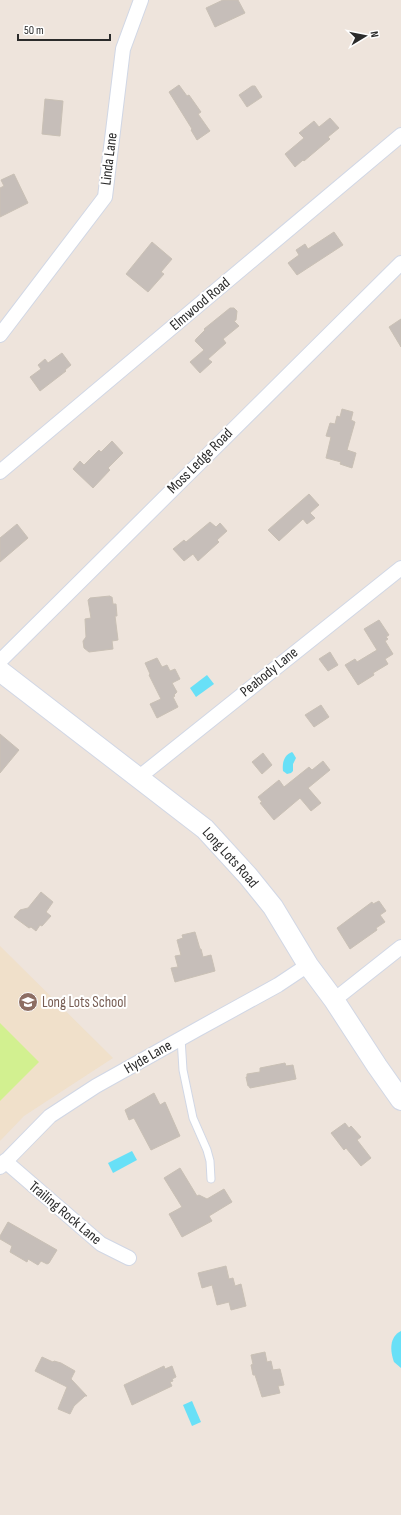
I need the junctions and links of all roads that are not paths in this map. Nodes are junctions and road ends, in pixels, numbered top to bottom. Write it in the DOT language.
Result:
graph roads {
  1 [pos="141,0"];
  2 [pos="401,135"];
  3 [pos="401,263"];
  4 [pos="0,335"];
  5 [pos="0,472"];
  6 [pos="401,568"];
  7 [pos="0,661"];
  8 [pos="0,671"];
  9 [pos="138,778"];
  10 [pos="401,947"];
  11 [pos="308,965"];
  12 [pos="334,1000"];
  13 [pos="180,1038"];
  14 [pos="401,1100"];
  15 [pos="3,1164"];
  16 [pos="211,1179"];
  17 [pos="129,1258"];
  1 -- 4 [label="street, Linda Lane"];
  2 -- 5 [label="street, Elmwood Road"];
  3 -- 7 [label="street, Moss Ledge Road"];
  6 -- 9 [label="street, Peabody Lane"];
  8 -- 9 [label="main road, Long Lots Road"];
  9 -- 11 [label="main road, Long Lots Road"];
  10 -- 12 [label="street"];
  11 -- 12 [label="main road, Long Lots Road"];
  11 -- 13 [label="street, Hyde Lane"];
  12 -- 14 [label="main road, Long Lots Road"];
  13 -- 15 [label="street, Hyde Lane"];
  13 -- 16 [label="lane"];
  15 -- 17 [label="street, Trailing Rock Lane"];
}
